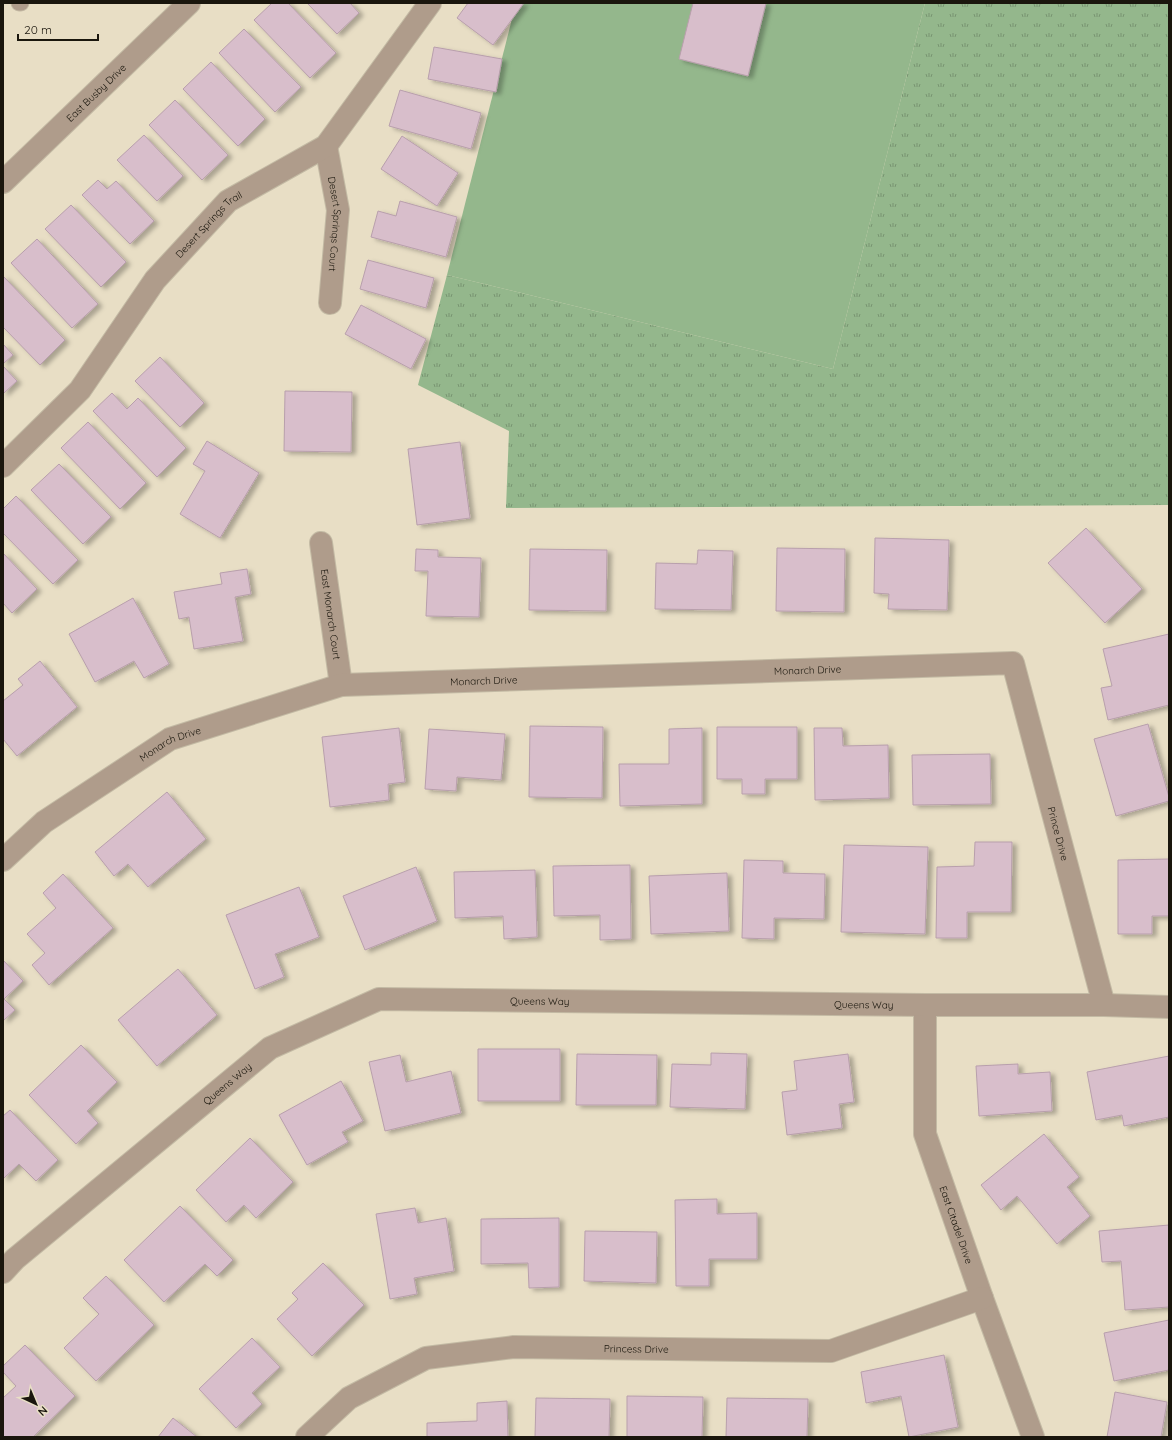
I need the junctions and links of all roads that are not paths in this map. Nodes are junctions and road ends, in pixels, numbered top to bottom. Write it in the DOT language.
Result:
graph roads {
  1 [pos="189,3"];
  2 [pos="430,3"];
  3 [pos="326,146"];
  4 [pos="3,182"];
  5 [pos="330,303"];
  6 [pos="3,466"];
  7 [pos="321,543"];
  8 [pos="1013,663"];
  9 [pos="341,685"];
  10 [pos="3,860"];
  11 [pos="925,1005"];
  12 [pos="1104,1005"];
  13 [pos="1169,1007"];
  14 [pos="3,1272"];
  15 [pos="982,1298"];
  16 [pos="306,1437"];
  17 [pos="1033,1437"];
  1 -- 4 [label="street, East Busby Drive"];
  2 -- 3 [label="street, Desert Springs Trail"];
  3 -- 5 [label="street, Desert Sprinqs Court"];
  3 -- 6 [label="street, Desert Springs Trail"];
  7 -- 9 [label="street, East Monarch Court"];
  8 -- 9 [label="street, Monarch Drive"];
  8 -- 12 [label="street, Prince Drive"];
  9 -- 10 [label="street, Monarch Drive"];
  11 -- 12 [label="street, Queens Way"];
  11 -- 14 [label="street, Queens Way"];
  11 -- 15 [label="street, East Citadel Drive"];
  12 -- 13 [label="street, Queens Way"];
  15 -- 16 [label="street, Princess Drive"];
  15 -- 17 [label="street, East Citadel Drive"];
}
